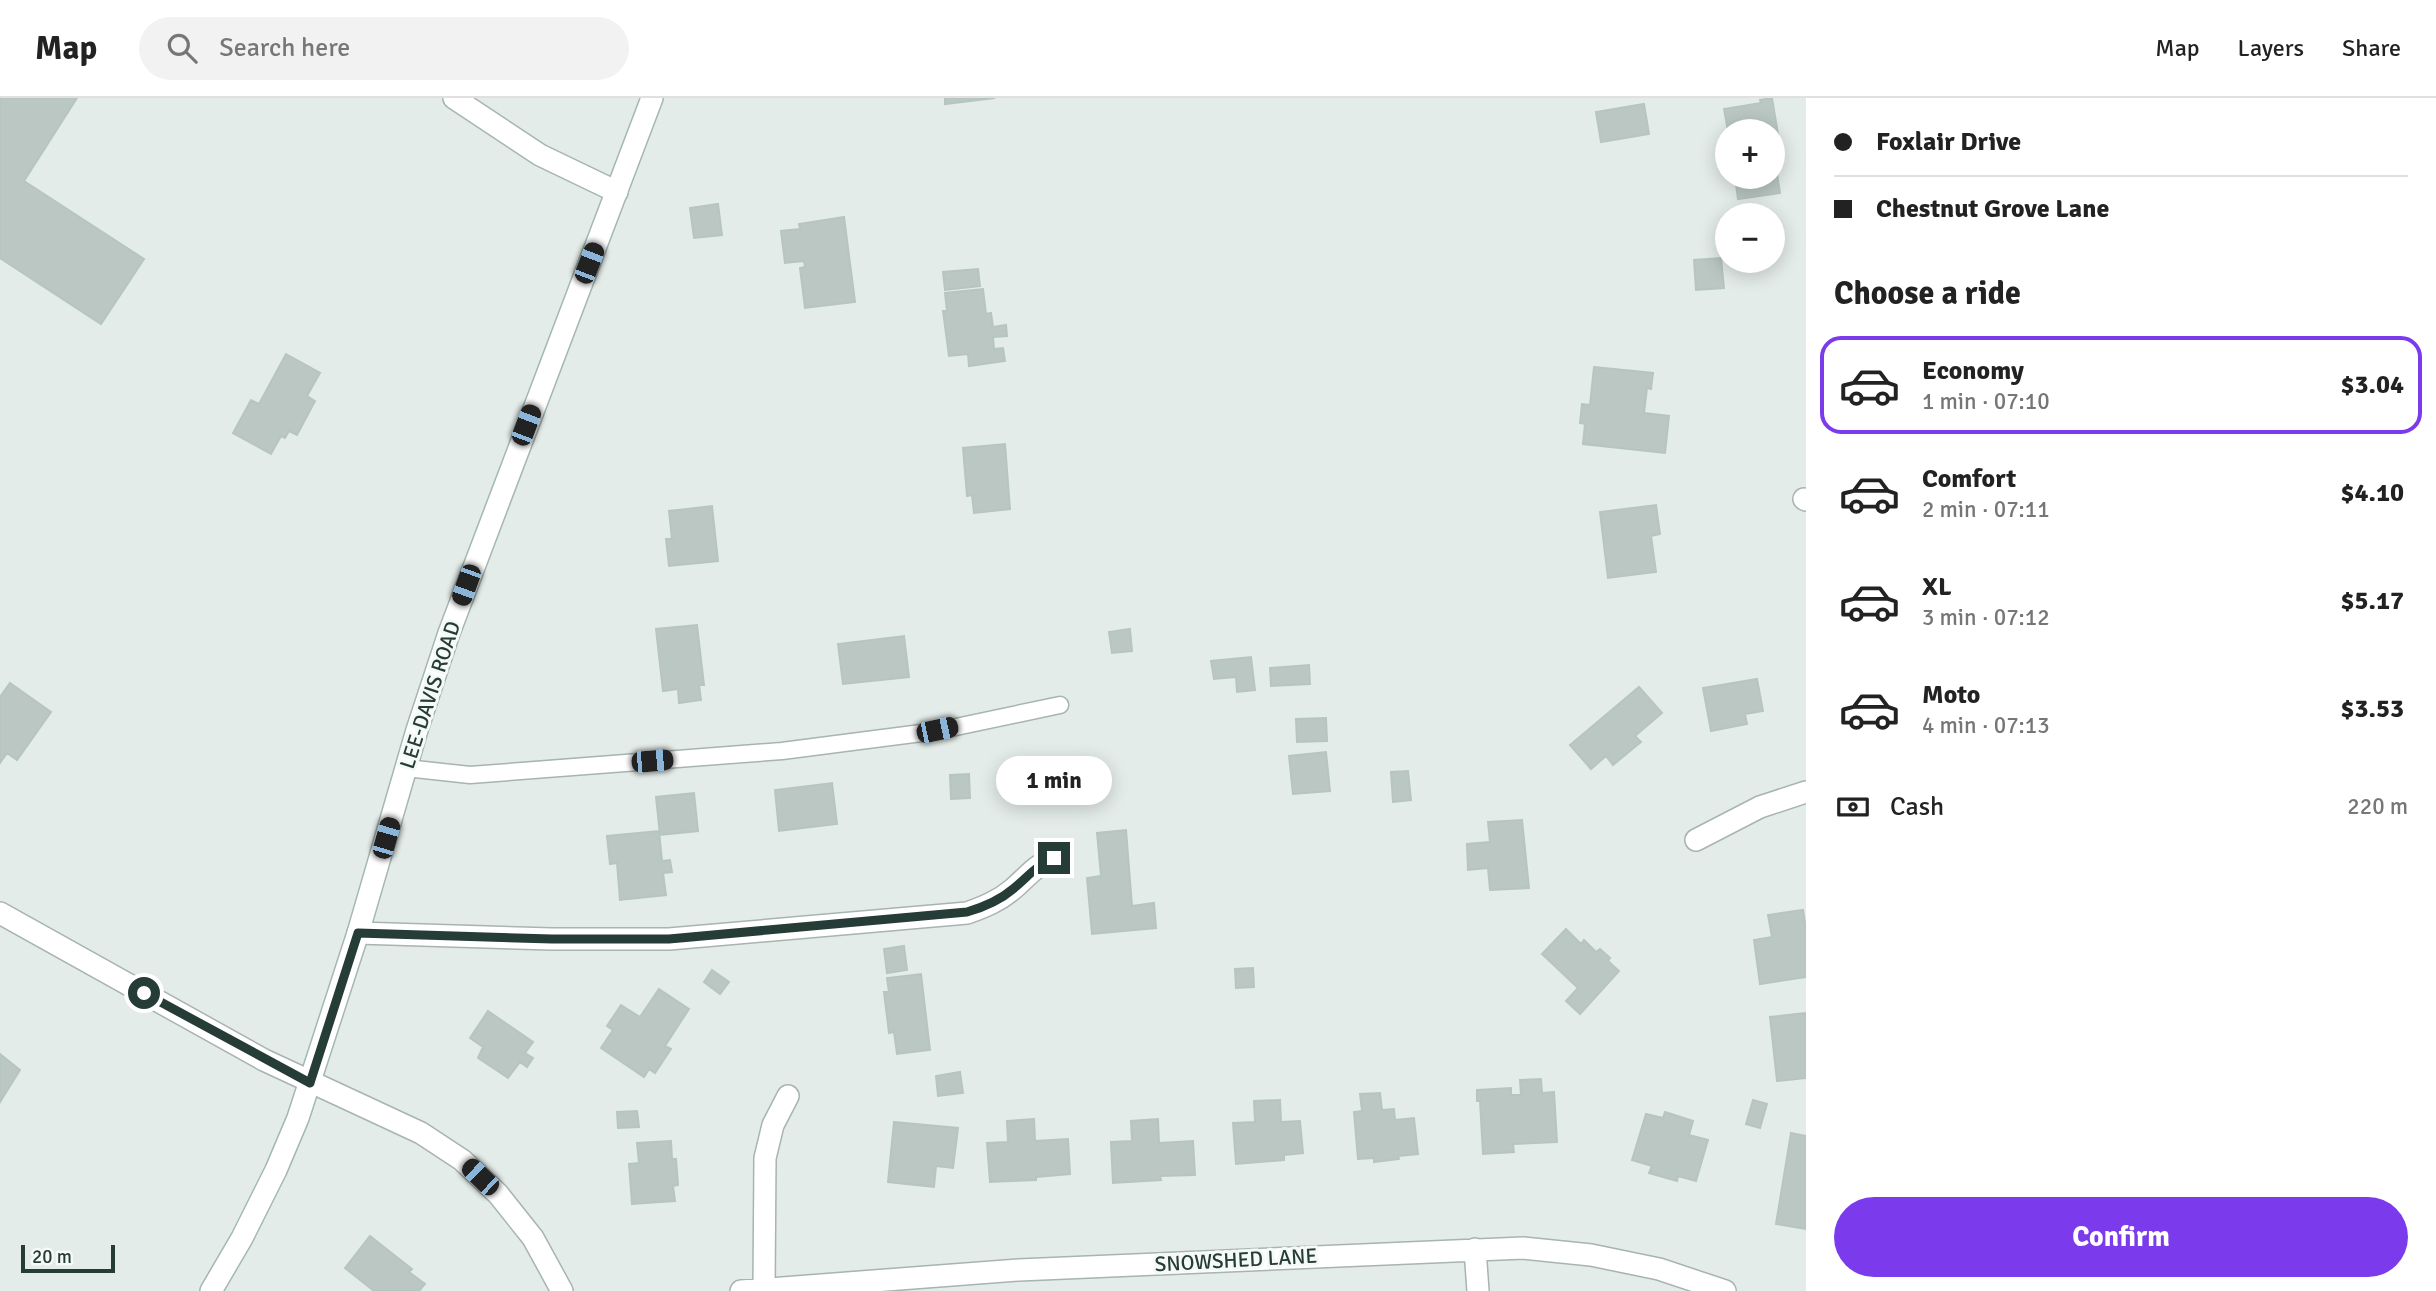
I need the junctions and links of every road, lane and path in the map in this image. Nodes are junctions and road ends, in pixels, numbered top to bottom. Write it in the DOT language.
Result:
graph roads {
  1 [pos="454,98"];
  2 [pos="652,98"];
  3 [pos="617,192"];
  4 [pos="1060,705"];
  5 [pos="406,768"];
  6 [pos="1806,792"];
  7 [pos="1696,840"];
  8 [pos="1054,858"];
  9 [pos="0,913"];
  10 [pos="358,933"];
  11 [pos="310,1083"];
  12 [pos="788,1097"];
  13 [pos="1475,1249"];
  14 [pos="1020,1281"];
  15 [pos="764,1289"];
  16 [pos="211,1291"];
  17 [pos="562,1291"];
  18 [pos="741,1291"];
  19 [pos="1478,1291"];
  20 [pos="1726,1291"];
  1 -- 3 [label="street"];
  2 -- 3 [label="street, LEE-DAVIS ROAD"];
  3 -- 5 [label="street, LEE-DAVIS ROAD"];
  4 -- 5 [label="lane"];
  5 -- 10 [label="street, LEE-DAVIS ROAD"];
  6 -- 7 [label="street"];
  8 -- 10 [label="street"];
  9 -- 11 [label="street"];
  10 -- 11 [label="street, LEE-DAVIS ROAD"];
  11 -- 16 [label="street, LEE-DAVIS ROAD"];
  11 -- 17 [label="street"];
  12 -- 15 [label="street"];
  13 -- 14 [label="street, SNOWSHED LANE"];
  13 -- 19 [label="street"];
  13 -- 20 [label="street, SNOWSHED LANE"];
  14 -- 15 [label="street, SNOWSHED LANE"];
  15 -- 18 [label="street, SNOWSHED LANE"];
}
